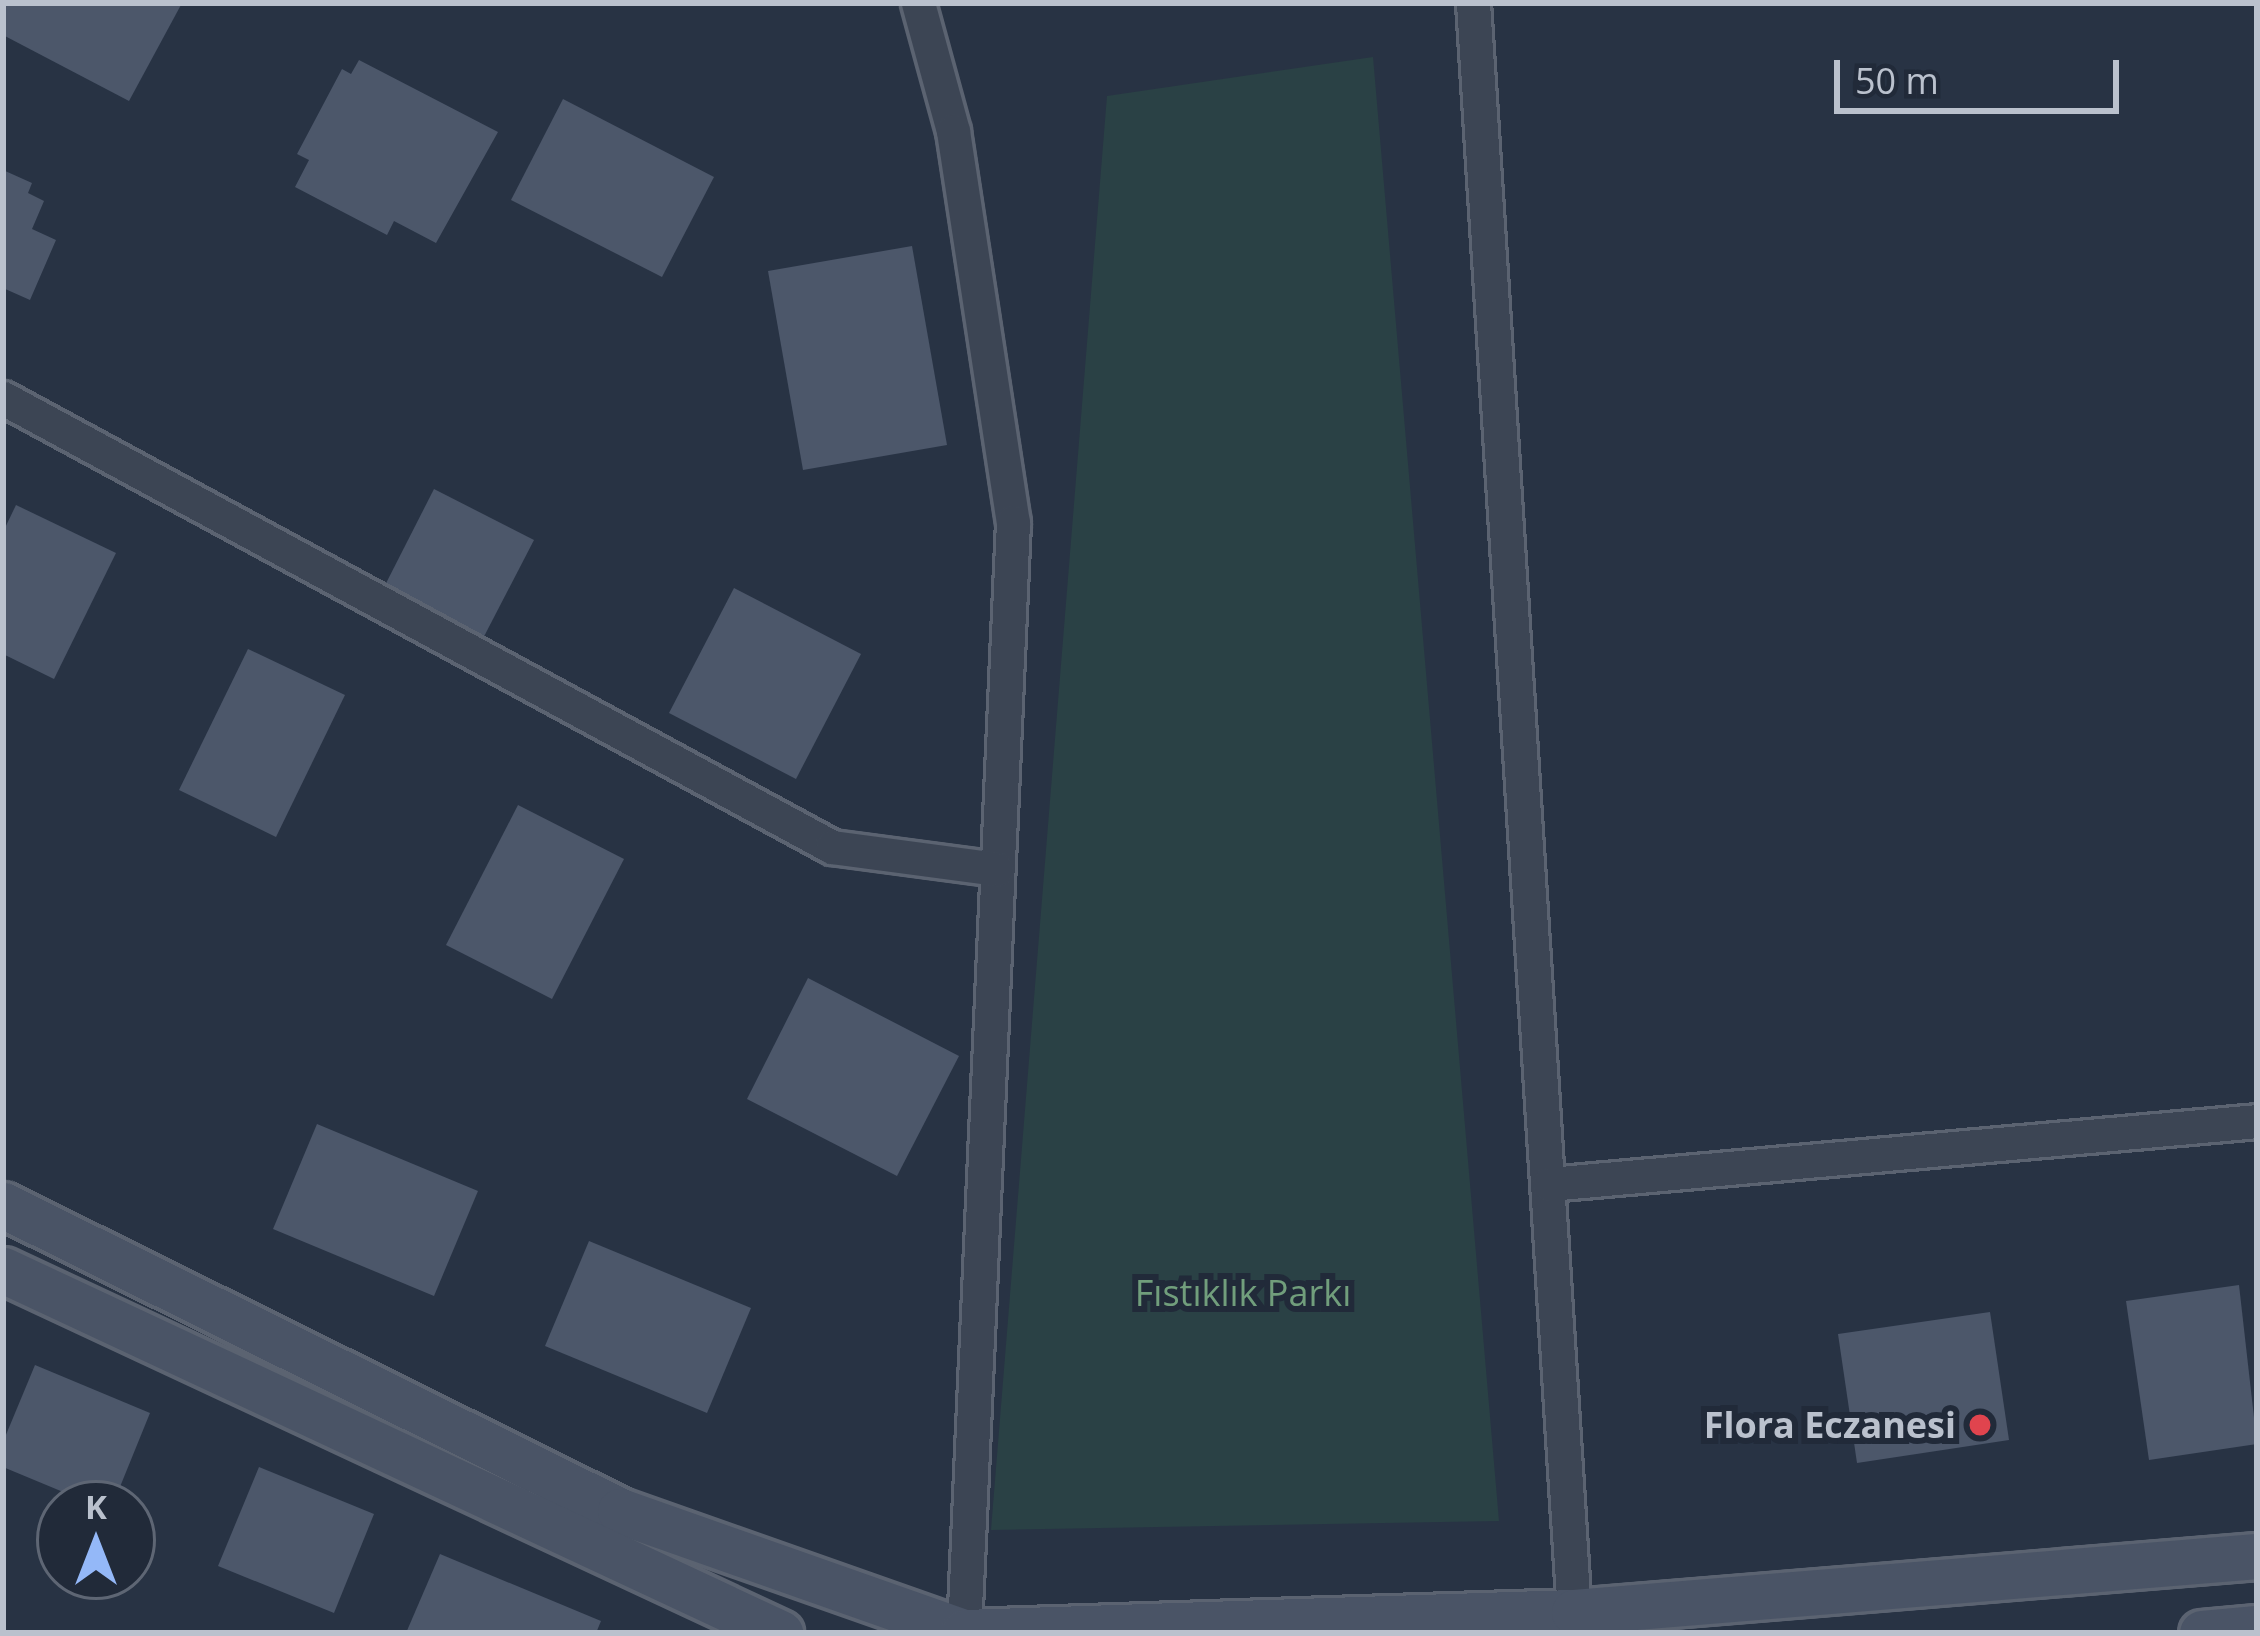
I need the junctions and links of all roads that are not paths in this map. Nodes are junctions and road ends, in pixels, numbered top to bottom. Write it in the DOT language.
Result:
graph roads {
  1 [pos="918,3"];
  2 [pos="1473,3"];
  3 [pos="3,398"];
  4 [pos="997,869"];
  5 [pos="2257,1121"];
  6 [pos="1549,1184"];
  7 [pos="3,1205"];
  8 [pos="3,1270"];
  9 [pos="2257,1556"];
  10 [pos="1575,1623"];
  11 [pos="2257,1628"];
  12 [pos="964,1632"];
  13 [pos="780,1633"];
  14 [pos="2202,1633"];
  1 -- 4 [label="street"];
  2 -- 6 [label="street"];
  3 -- 4 [label="street"];
  4 -- 12 [label="street"];
  5 -- 6 [label="street"];
  6 -- 10 [label="street"];
  7 -- 12 [label="street"];
  8 -- 13 [label="street"];
  9 -- 10 [label="street"];
  10 -- 12 [label="street"];
  11 -- 14 [label="street"];
}
